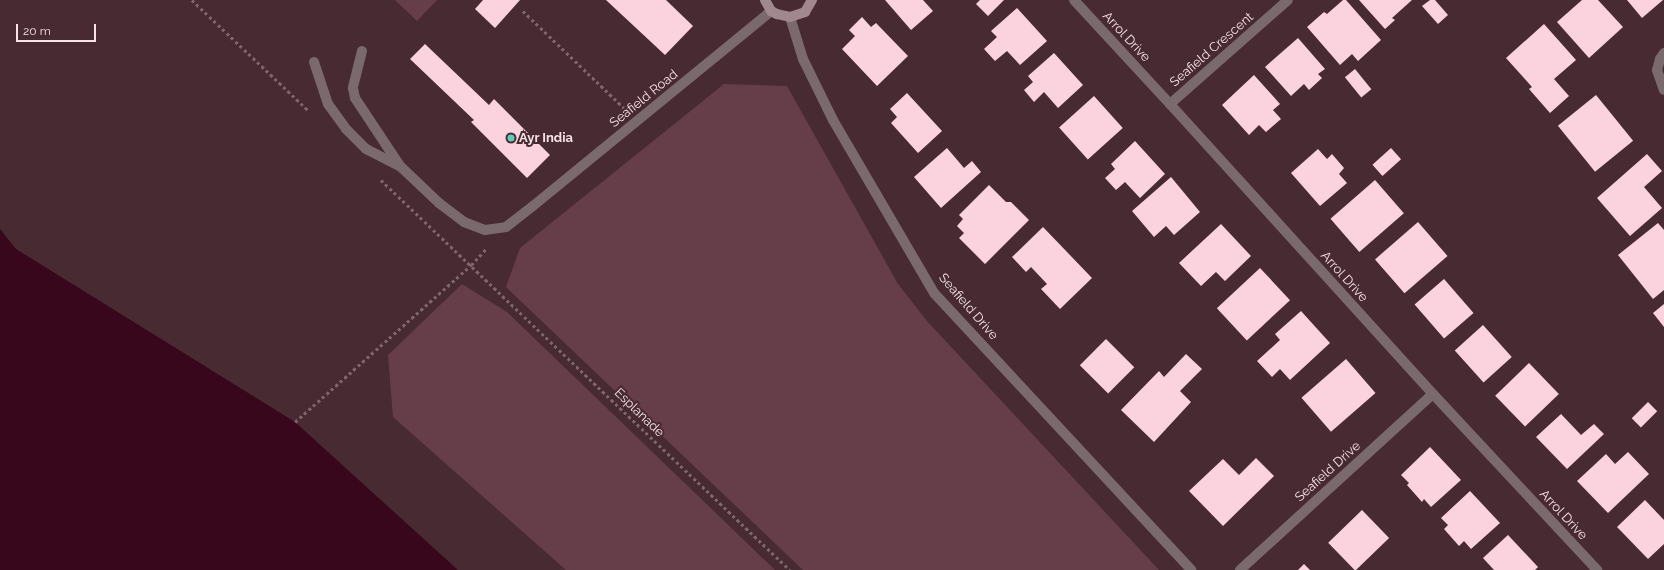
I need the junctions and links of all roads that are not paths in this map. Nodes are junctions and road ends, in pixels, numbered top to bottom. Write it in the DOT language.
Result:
graph roads {
  1 [pos="765,0"];
  2 [pos="812,0"];
  3 [pos="1074,0"];
  4 [pos="1288,0"];
  5 [pos="771,10"];
  6 [pos="790,17"];
  7 [pos="362,51"];
  8 [pos="1664,53"];
  9 [pos="314,62"];
  10 [pos="1664,90"];
  11 [pos="1170,104"];
  12 [pos="400,166"];
  13 [pos="1433,394"];
  14 [pos="1191,570"];
  15 [pos="1240,570"];
  16 [pos="1597,570"];
  1 -- 5 [label="street"];
  2 -- 6 [label="street"];
  3 -- 11 [label="street, Arrol Drive"];
  4 -- 11 [label="street, Seafield Crescent"];
  5 -- 6 [label="street"];
  5 -- 12 [label="street, Seafield Road"];
  6 -- 14 [label="street, Seafield Drive"];
  7 -- 12 [label="street"];
  8 -- 10 [label="street"];
  9 -- 12 [label="street"];
  11 -- 13 [label="street, Arrol Drive"];
  13 -- 15 [label="street, Seafield Drive"];
  13 -- 16 [label="street, Arrol Drive"];
}
